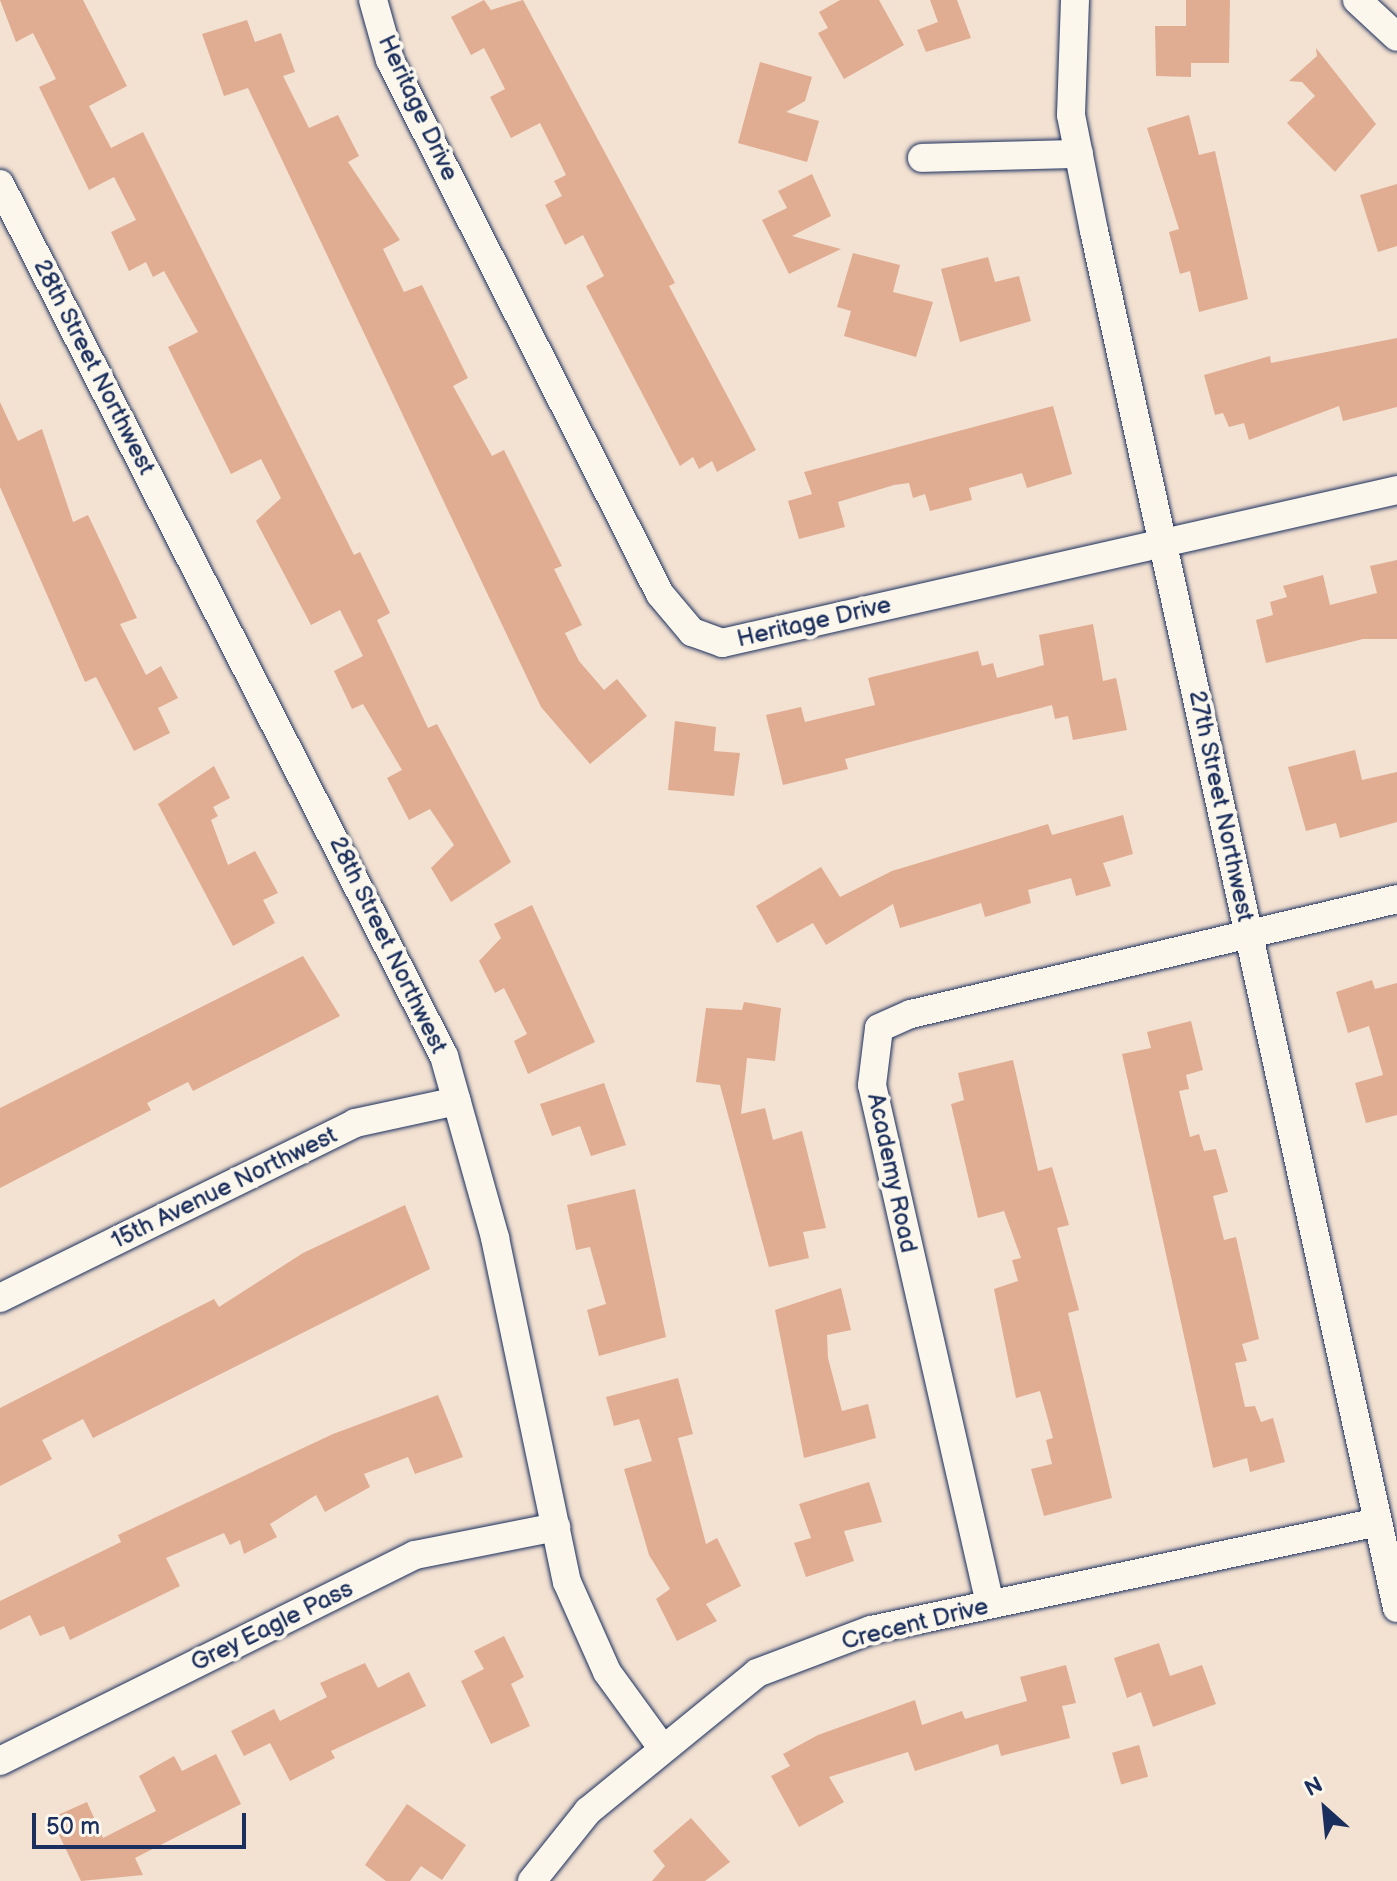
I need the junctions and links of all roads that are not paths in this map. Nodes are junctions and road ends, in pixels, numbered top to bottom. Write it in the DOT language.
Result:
graph roads {
  1 [pos="373,0"];
  2 [pos="1075,0"];
  3 [pos="1357,0"];
  4 [pos="1397,37"];
  5 [pos="1079,154"];
  6 [pos="922,158"];
  7 [pos="0,184"];
  8 [pos="1397,490"];
  9 [pos="1163,543"];
  10 [pos="1397,899"];
  11 [pos="1249,932"];
  12 [pos="457,1101"];
  13 [pos="0,1298"];
  14 [pos="1378,1522"];
  15 [pos="556,1527"];
  16 [pos="990,1604"];
  17 [pos="1397,1608"];
  18 [pos="660,1745"];
  19 [pos="0,1761"];
  20 [pos="532,1881"];
  1 -- 9 [label="street, Heritage Drive"];
  2 -- 5 [label="street, 27th Street Northwest"];
  3 -- 4 [label="street"];
  5 -- 6 [label="street"];
  5 -- 9 [label="street, 27th Street Northwest"];
  7 -- 12 [label="street, 28th Street Northwest"];
  8 -- 9 [label="street, Heritage Drive"];
  9 -- 11 [label="street, 27th Street Northwest"];
  10 -- 11 [label="street, Academy Road"];
  11 -- 14 [label="street, 27th Street Northwest"];
  11 -- 16 [label="street, Academy Road"];
  12 -- 13 [label="street, 15th Avenue Northwest"];
  12 -- 15 [label="street, 28th Street Northwest"];
  14 -- 16 [label="street, Crecent Drive"];
  14 -- 17 [label="street, 27th Street Northwest"];
  15 -- 18 [label="street, 28th Street Northwest"];
  15 -- 19 [label="street, Grey Eagle Pass"];
  16 -- 18 [label="street, Crecent Drive"];
  18 -- 20 [label="street, Crecent Drive"];
}
